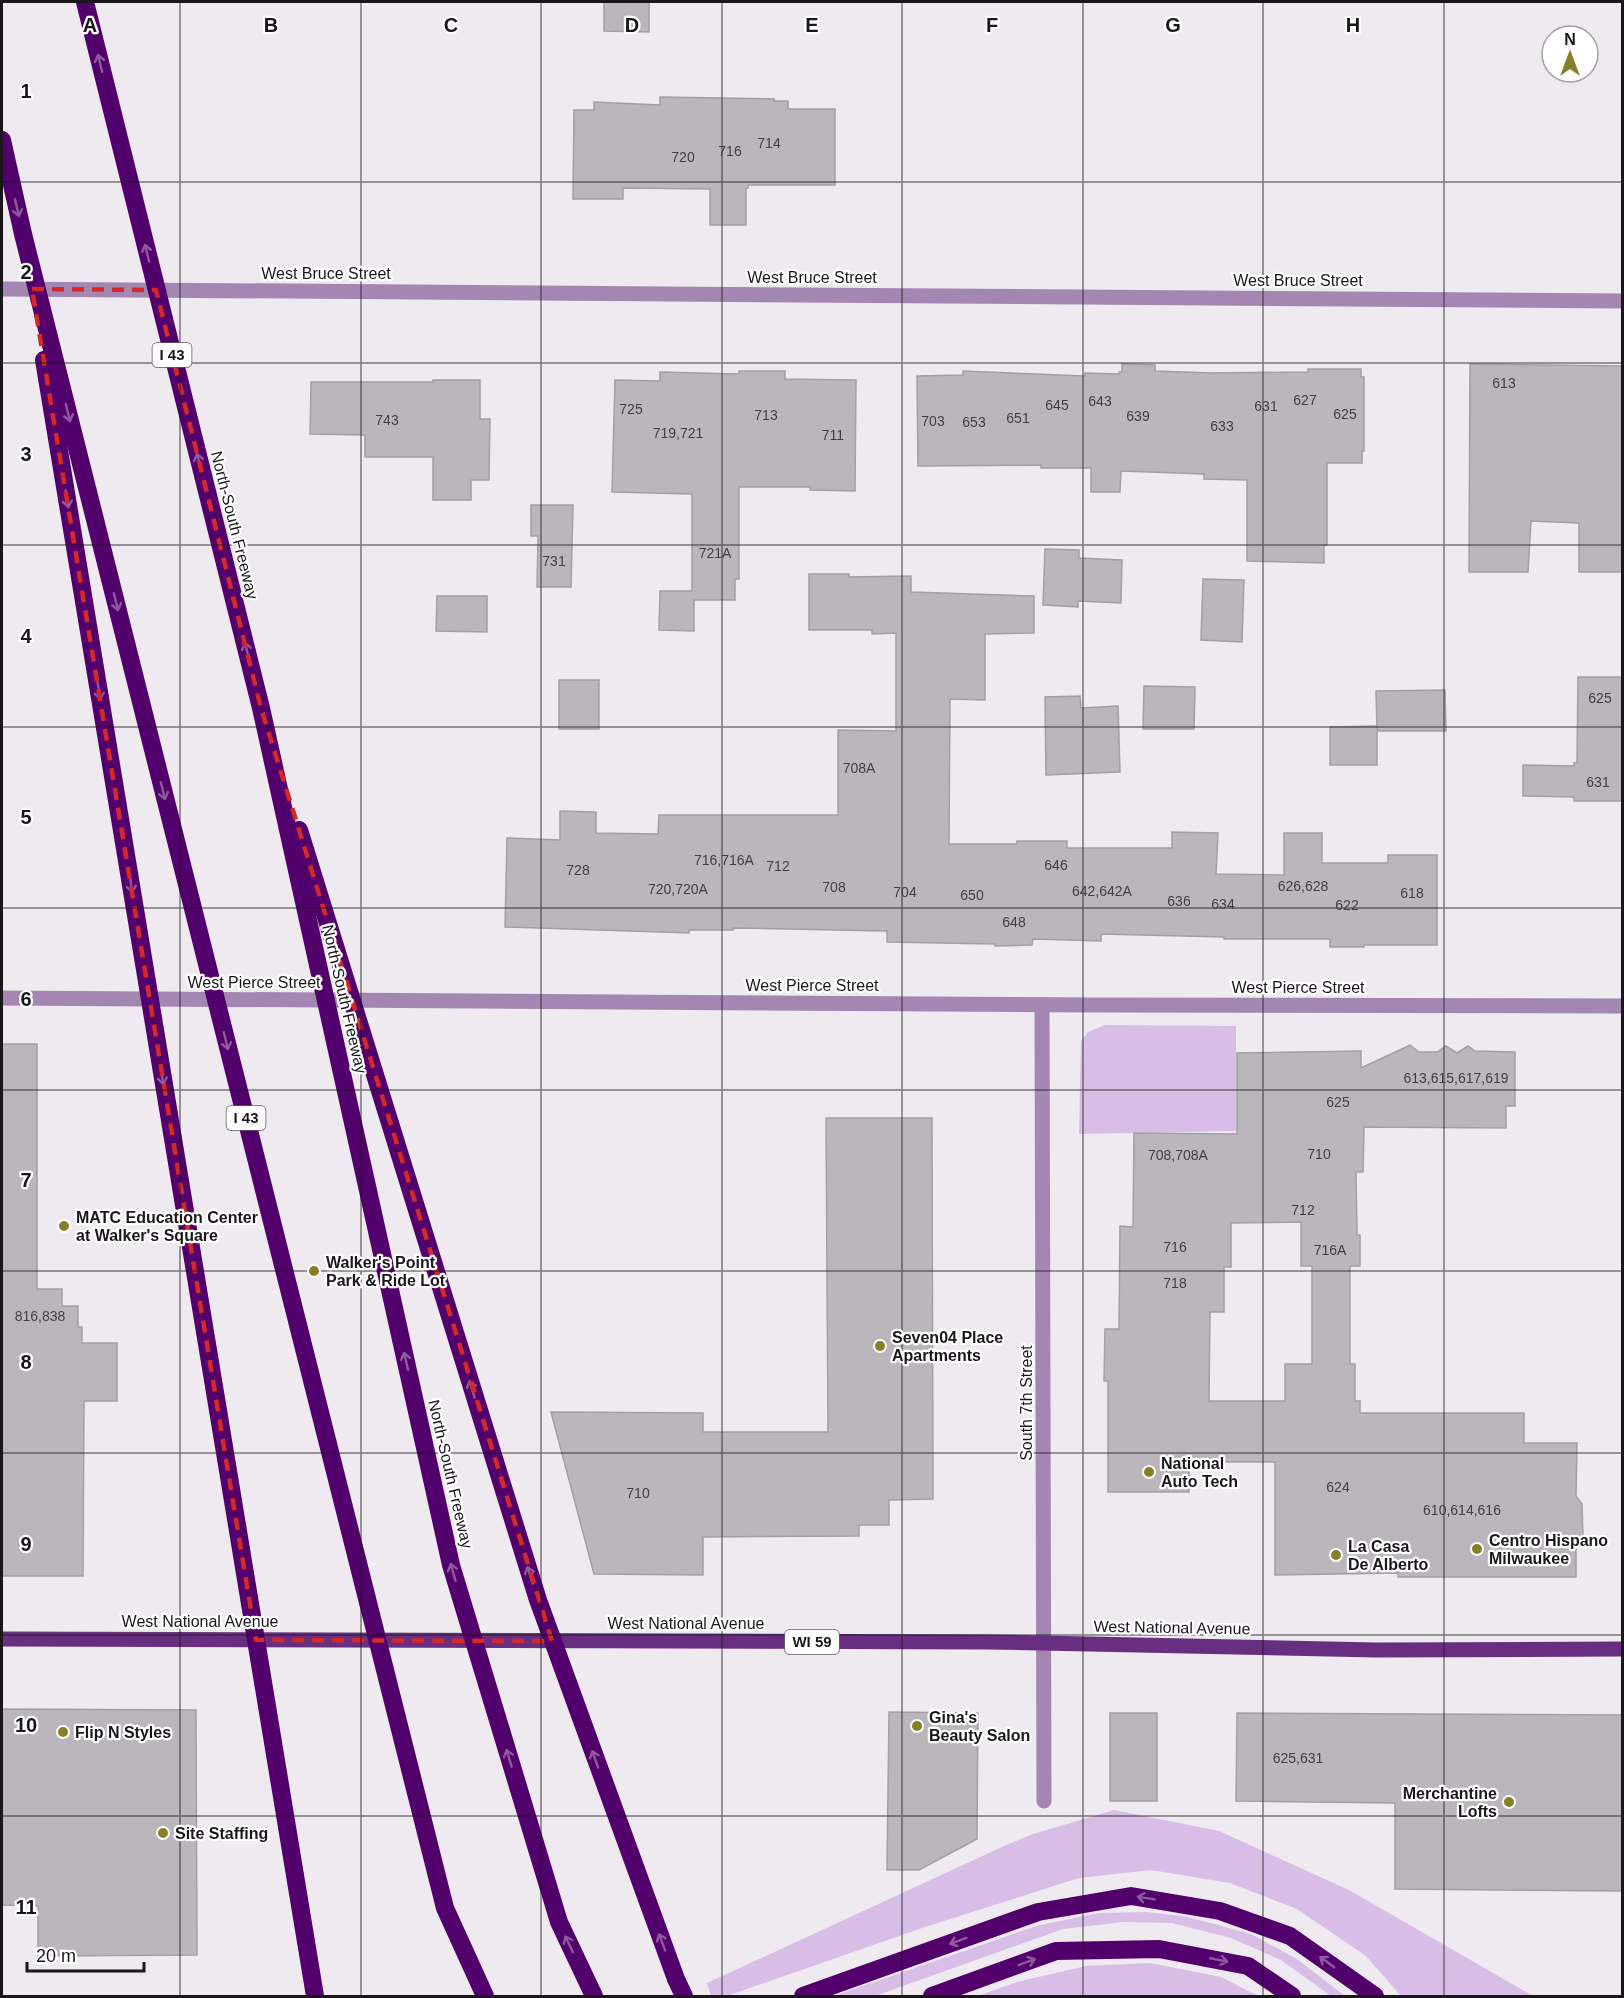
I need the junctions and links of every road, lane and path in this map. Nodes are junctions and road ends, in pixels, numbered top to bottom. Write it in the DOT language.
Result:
graph roads {
  1 [pos="85,2"];
  2 [pos="2,140"];
  3 [pos="23,234"];
  4 [pos="2,289"];
  5 [pos="1623,301"];
  6 [pos="261,708"];
  7 [pos="2,998"];
  8 [pos="1042,1005"];
  9 [pos="1623,1006"];
  10 [pos="2,1639"];
  11 [pos="1044,1643"];
  12 [pos="1623,1649"];
  13 [pos="1044,1801"];
  14 [pos="315,1996"];
  15 [pos="485,1996"];
  16 [pos="594,1996"];
  17 [pos="684,1996"];
  18 [pos="802,1996"];
  19 [pos="933,1996"];
  20 [pos="1292,1996"];
  21 [pos="1375,1996"];
  6 -- 1 [label="highway, North-South Freeway / I 43, one-way"];
  2 -- 3 [label="highway, I 43, one-way"];
  3 -- 14 [label="highway, one-way"];
  3 -- 15 [label="highway, I 43, one-way"];
  4 -- 5 [label="street, West Bruce Street"];
  16 -- 6 [label="highway, North-South Freeway / I 43, one-way"];
  17 -- 6 [label="highway, one-way"];
  7 -- 8 [label="street, West Pierce Street"];
  8 -- 9 [label="street, West Pierce Street"];
  8 -- 11 [label="street, South 7th Street"];
  10 -- 11 [label="main road, West National Avenue / WI 59"];
  11 -- 12 [label="main road, West National Avenue / WI 59"];
  11 -- 13 [label="street, South 7th Street"];
  21 -- 18 [label="highway, one-way"];
  19 -- 20 [label="highway, one-way"];
}
